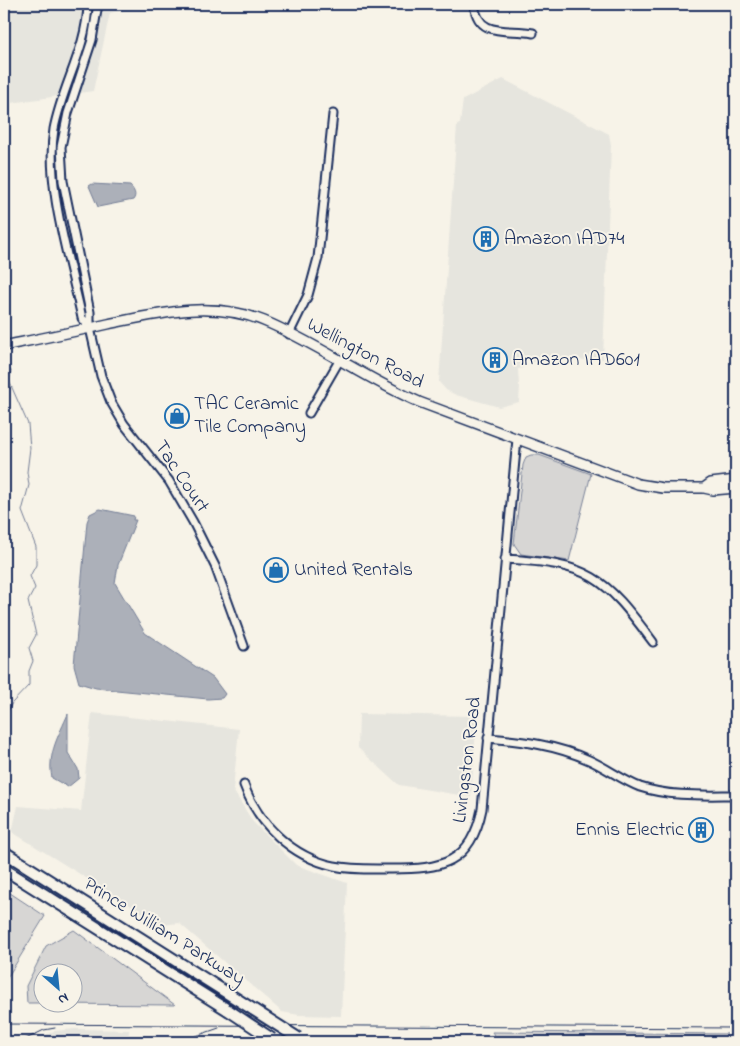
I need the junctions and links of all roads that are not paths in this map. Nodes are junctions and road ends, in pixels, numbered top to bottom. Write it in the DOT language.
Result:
graph roads {
  1 [pos="88,4"];
  2 [pos="98,4"];
  3 [pos="474,4"];
  4 [pos="533,32"];
  5 [pos="333,114"];
  6 [pos="90,328"];
  7 [pos="289,334"];
  8 [pos="4,346"];
  9 [pos="339,361"];
  10 [pos="309,413"];
  11 [pos="517,439"];
  12 [pos="736,482"];
  13 [pos="505,559"];
  14 [pos="653,642"];
  15 [pos="244,646"];
  16 [pos="488,738"];
  17 [pos="244,785"];
  18 [pos="736,795"];
  19 [pos="4,852"];
  20 [pos="4,869"];
  21 [pos="275,1040"];
  22 [pos="301,1040"];
  1 -- 6 [label="street"];
  2 -- 6 [label="street"];
  3 -- 4 [label="street"];
  5 -- 7 [label="street"];
  6 -- 7 [label="main road, Wellington Road"];
  6 -- 8 [label="main road, Wellington Road"];
  6 -- 15 [label="street, Tac Court"];
  7 -- 9 [label="main road, Wellington Road"];
  9 -- 10 [label="street"];
  9 -- 11 [label="main road, Wellington Road"];
  11 -- 12 [label="main road, Wellington Road"];
  11 -- 13 [label="street, Livingston Road"];
  13 -- 14 [label="street"];
  13 -- 16 [label="street, Livingston Road"];
  16 -- 17 [label="street, Livingston Road"];
  16 -- 18 [label="street"];
  19 -- 22 [label="highway, Prince William Parkway, bridge"];
  20 -- 21 [label="highway, Prince William Parkway, bridge"];
}
